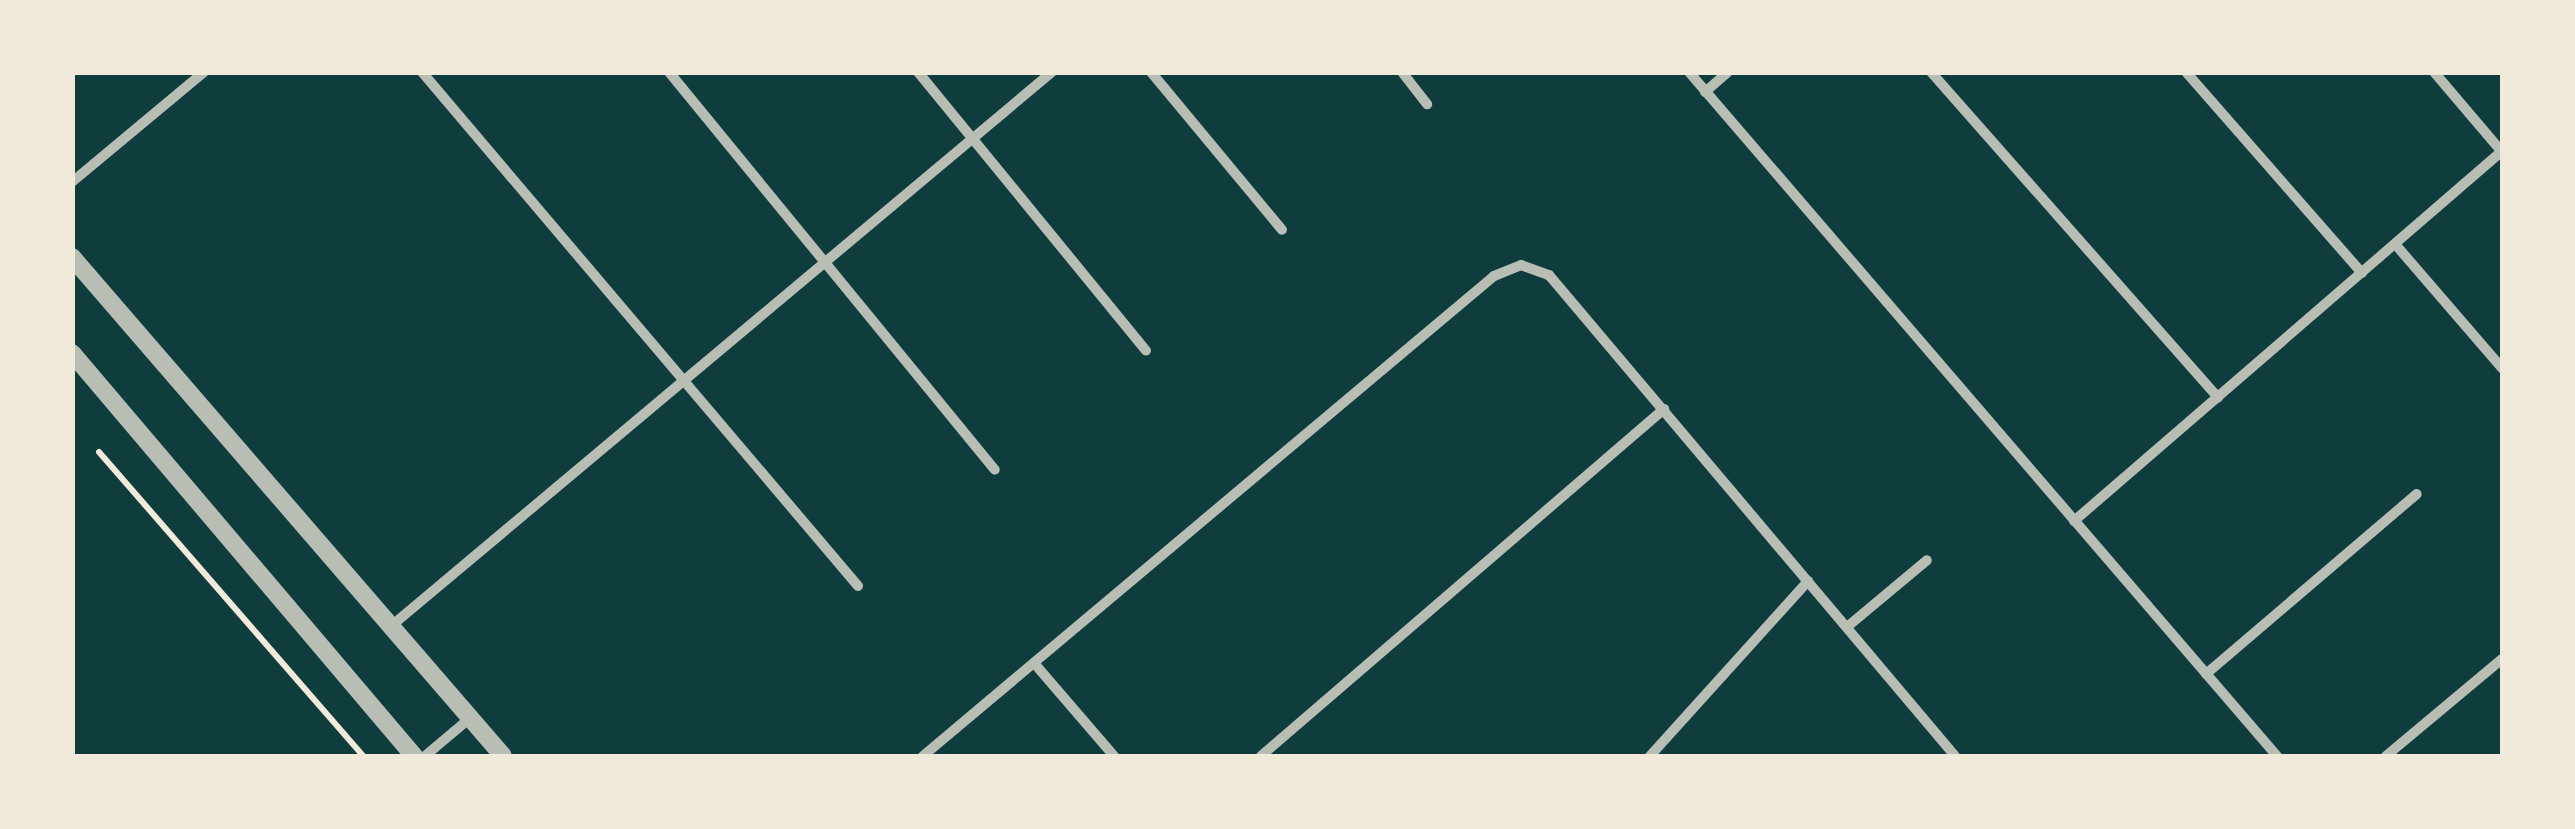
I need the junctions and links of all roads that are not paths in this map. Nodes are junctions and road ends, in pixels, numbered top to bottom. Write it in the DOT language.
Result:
graph roads {
  1 [pos="204,72"];
  2 [pos="422,72"];
  3 [pos="668,72"];
  4 [pos="918,72"];
  5 [pos="1052,72"];
  6 [pos="1152,72"];
  7 [pos="1402,72"];
  8 [pos="1689,72"];
  9 [pos="1728,72"];
  10 [pos="1931,72"];
  11 [pos="2186,72"];
  12 [pos="2434,72"];
  13 [pos="1706,92"];
  14 [pos="1428,104"];
  15 [pos="972,139"];
  16 [pos="2502,152"];
  17 [pos="72,182"];
  18 [pos="1282,230"];
  19 [pos="2396,244"];
  20 [pos="72,257"];
  21 [pos="825,263"];
  22 [pos="2362,273"];
  23 [pos="1146,351"];
  24 [pos="72,353"];
  25 [pos="2502,368"];
  26 [pos="684,381"];
  27 [pos="2218,397"];
  28 [pos="1664,410"];
  29 [pos="995,470"];
  30 [pos="2418,494"];
  31 [pos="2074,521"];
  32 [pos="1928,560"];
  33 [pos="1808,581"];
  34 [pos="858,586"];
  35 [pos="390,627"];
  36 [pos="1847,628"];
  37 [pos="2502,659"];
  38 [pos="1034,663"];
  39 [pos="2206,674"];
  40 [pos="469,719"];
  41 [pos="414,756"];
  42 [pos="424,756"];
  43 [pos="503,756"];
  44 [pos="923,756"];
  45 [pos="1114,756"];
  46 [pos="1261,756"];
  47 [pos="1650,756"];
  48 [pos="1955,756"];
  49 [pos="2277,756"];
  50 [pos="2386,756"];
  1 -- 17 [label="street"];
  2 -- 26 [label="street"];
  3 -- 21 [label="street"];
  4 -- 15 [label="street"];
  5 -- 15 [label="street"];
  6 -- 18 [label="street"];
  7 -- 14 [label="street"];
  8 -- 13 [label="street"];
  9 -- 13 [label="street"];
  10 -- 27 [label="street"];
  11 -- 22 [label="street"];
  12 -- 16 [label="street"];
  13 -- 31 [label="street"];
  15 -- 21 [label="street"];
  15 -- 23 [label="street"];
  16 -- 19 [label="street"];
  19 -- 22 [label="street"];
  19 -- 25 [label="street"];
  20 -- 35 [label="street"];
  21 -- 26 [label="street"];
  21 -- 29 [label="street"];
  22 -- 27 [label="street"];
  24 -- 41 [label="street"];
  26 -- 34 [label="street"];
  26 -- 35 [label="street"];
  27 -- 31 [label="street"];
  28 -- 33 [label="street"];
  28 -- 38 [label="street"];
  28 -- 46 [label="street"];
  30 -- 39 [label="street"];
  31 -- 39 [label="street"];
  32 -- 36 [label="street"];
  33 -- 36 [label="street"];
  33 -- 47 [label="street"];
  35 -- 40 [label="street"];
  36 -- 48 [label="street"];
  37 -- 50 [label="street"];
  38 -- 44 [label="street"];
  38 -- 45 [label="street"];
  39 -- 49 [label="street"];
  40 -- 42 [label="street"];
  40 -- 43 [label="street"];
}
